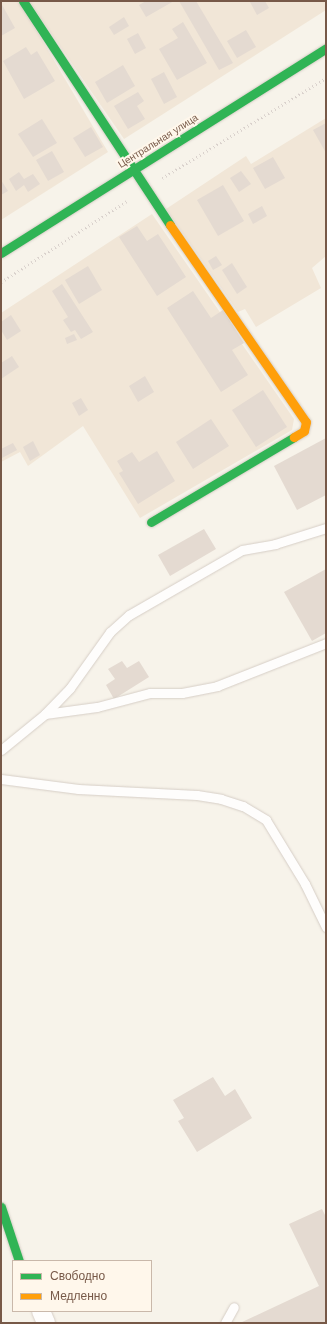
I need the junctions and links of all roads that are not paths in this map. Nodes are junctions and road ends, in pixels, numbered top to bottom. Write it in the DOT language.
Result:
graph roads {
  1 [pos="23,1"];
  2 [pos="326,48"];
  3 [pos="132,170"];
  4 [pos="1,252"];
  5 [pos="151,522"];
  6 [pos="326,528"];
  7 [pos="326,643"];
  8 [pos="45,714"];
  9 [pos="1,750"];
  10 [pos="1,779"];
  11 [pos="326,926"];
  12 [pos="1,1207"];
  13 [pos="19,1260"];
  14 [pos="234,1307"];
  15 [pos="41,1312"];
  16 [pos="46,1323"];
  17 [pos="225,1323"];
  1 -- 3 [label="street"];
  2 -- 3 [label="street, Центральная улица"];
  3 -- 4 [label="street, Центральная улица"];
  3 -- 5 [label="street"];
  6 -- 8 [label="lane"];
  7 -- 8 [label="lane"];
  8 -- 9 [label="lane"];
  10 -- 11 [label="lane"];
  12 -- 13 [label="street"];
  14 -- 17 [label="lane"];
  15 -- 16 [label="street"];
}
